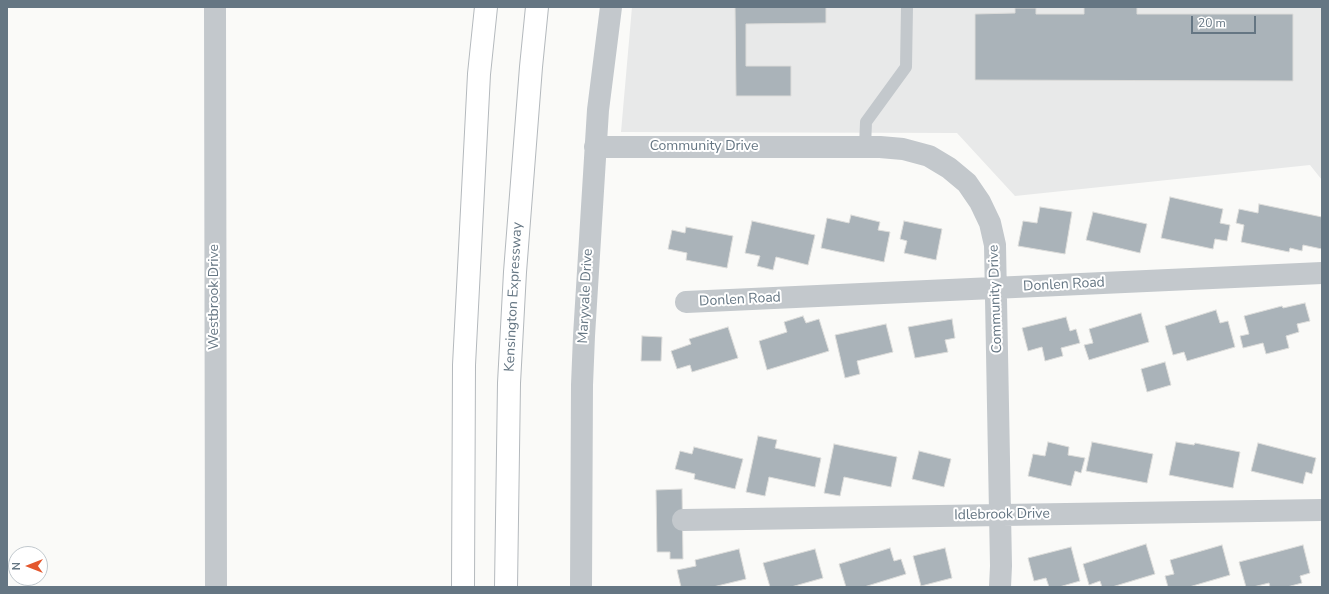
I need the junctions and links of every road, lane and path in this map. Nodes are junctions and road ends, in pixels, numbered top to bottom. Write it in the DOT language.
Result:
graph roads {
  1 [pos="215,7"];
  2 [pos="486,7"];
  3 [pos="537,7"];
  4 [pos="611,7"];
  5 [pos="906,7"];
  6 [pos="595,147"];
  7 [pos="865,147"];
  8 [pos="1322,273"];
  9 [pos="996,288"];
  10 [pos="686,302"];
  11 [pos="1322,510"];
  12 [pos="1000,516"];
  13 [pos="683,520"];
  14 [pos="216,587"];
  15 [pos="463,587"];
  16 [pos="506,587"];
  17 [pos="581,587"];
  18 [pos="1000,587"];
  1 -- 14 [label="street, Westbrook Drive"];
  2 -- 15 [label="highway"];
  3 -- 16 [label="highway, Kensington Expressway"];
  4 -- 6 [label="street, Maryvale Drive"];
  5 -- 7 [label="lane"];
  6 -- 7 [label="street, Community Drive"];
  6 -- 17 [label="street, Maryvale Drive"];
  7 -- 9 [label="street, Community Drive"];
  8 -- 9 [label="street, Donlen Road"];
  9 -- 10 [label="street, Donlen Road"];
  9 -- 12 [label="street, Community Drive"];
  11 -- 12 [label="street, Idlebrook Drive"];
  12 -- 13 [label="street, Idlebrook Drive"];
  12 -- 18 [label="street, Community Drive"];
}
